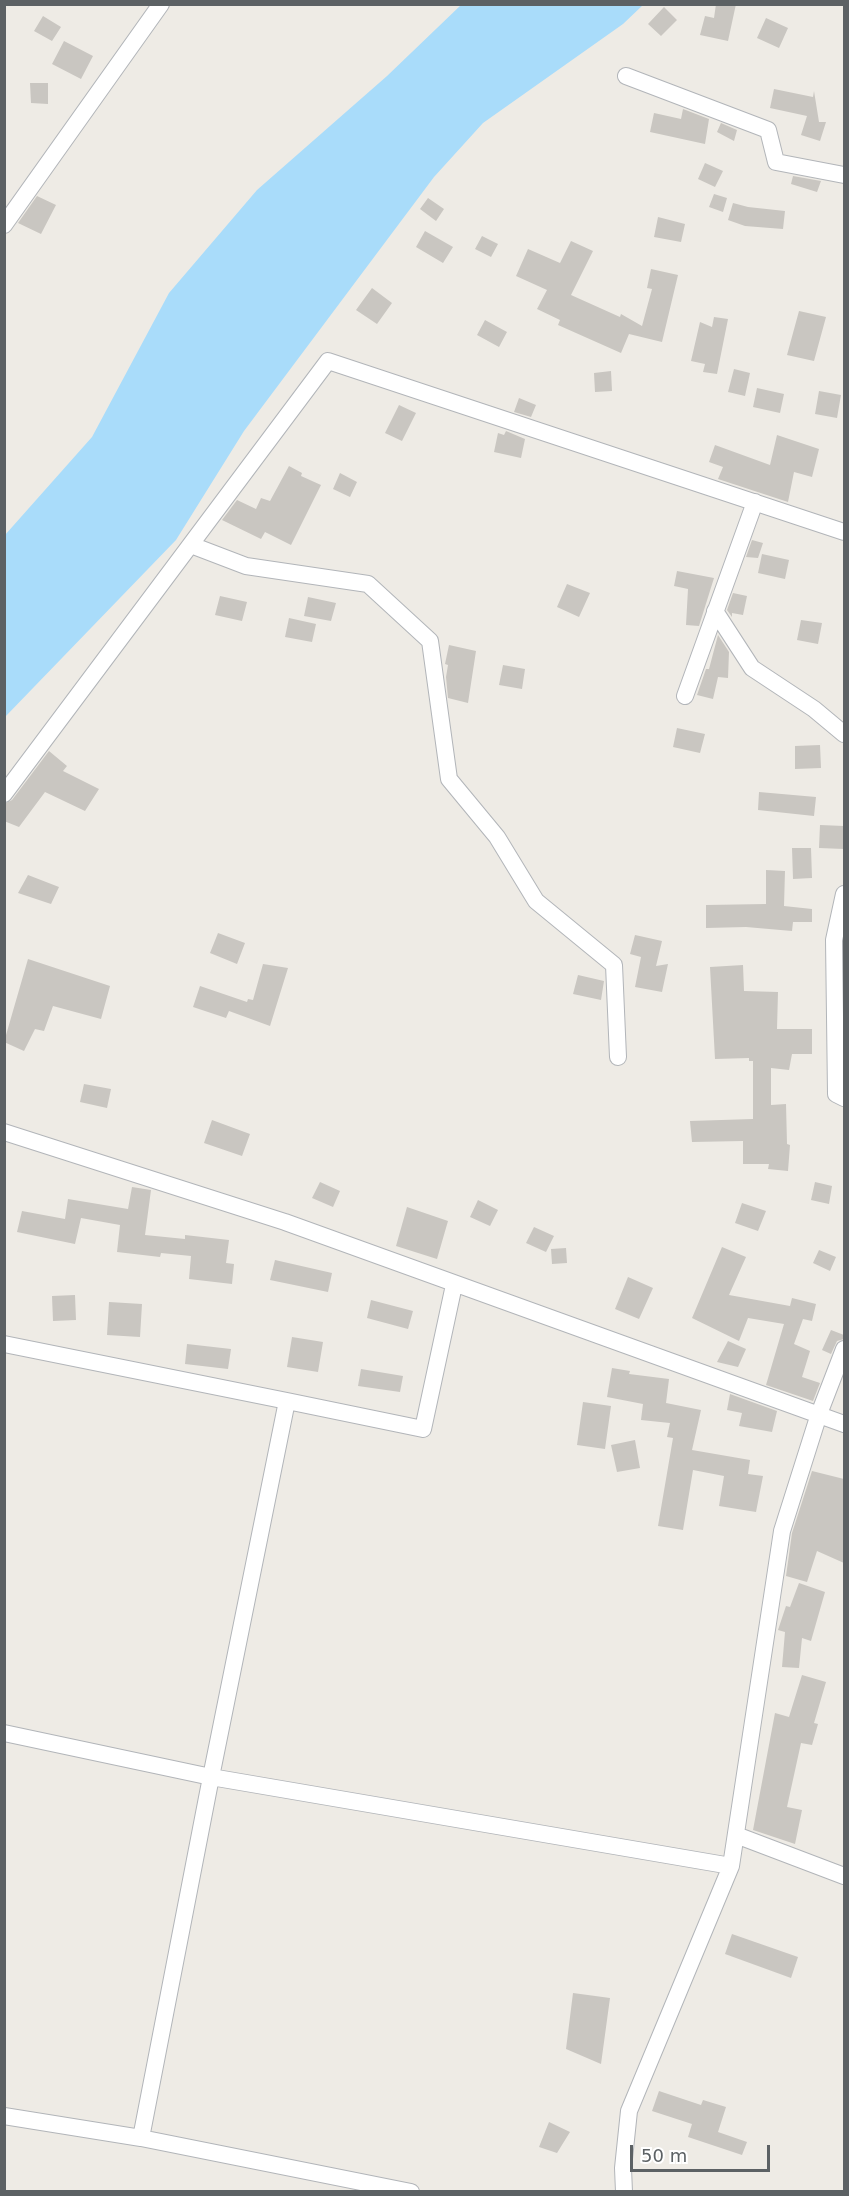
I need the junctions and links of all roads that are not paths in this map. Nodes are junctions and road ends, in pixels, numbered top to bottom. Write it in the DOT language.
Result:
graph roads {
  1 [pos="161,4"];
  2 [pos="626,76"];
  3 [pos="844,175"];
  4 [pos="4,225"];
  5 [pos="754,502"];
  6 [pos="844,532"];
  7 [pos="190,545"];
  8 [pos="715,611"];
  9 [pos="685,696"];
  10 [pos="844,734"];
  11 [pos="4,794"];
  12 [pos="844,894"];
  13 [pos="618,1057"];
  14 [pos="844,1098"];
  15 [pos="4,1132"];
  16 [pos="454,1285"];
  17 [pos="4,1344"];
  18 [pos="844,1348"];
  19 [pos="287,1401"];
  20 [pos="819,1414"];
  21 [pos="844,1424"];
  22 [pos="4,1734"];
  23 [pos="211,1777"];
  24 [pos="736,1835"];
  25 [pos="731,1866"];
  26 [pos="844,1876"];
  27 [pos="4,2116"];
  28 [pos="141,2138"];
  29 [pos="411,2192"];
  30 [pos="624,2192"];
  1 -- 4 [label="street"];
  2 -- 3 [label="street"];
  5 -- 6 [label="street"];
  5 -- 7 [label="street"];
  5 -- 8 [label="street"];
  7 -- 11 [label="street"];
  7 -- 13 [label="street"];
  8 -- 9 [label="street"];
  8 -- 10 [label="street"];
  12 -- 14 [label="street"];
  15 -- 16 [label="street"];
  16 -- 19 [label="street"];
  16 -- 20 [label="street"];
  17 -- 19 [label="street"];
  18 -- 20 [label="street"];
  19 -- 23 [label="street"];
  20 -- 21 [label="street"];
  20 -- 24 [label="street"];
  22 -- 23 [label="street"];
  23 -- 25 [label="street"];
  23 -- 28 [label="street"];
  24 -- 25 [label="street"];
  24 -- 26 [label="street"];
  25 -- 30 [label="street"];
  27 -- 28 [label="street"];
  28 -- 29 [label="street"];
}
